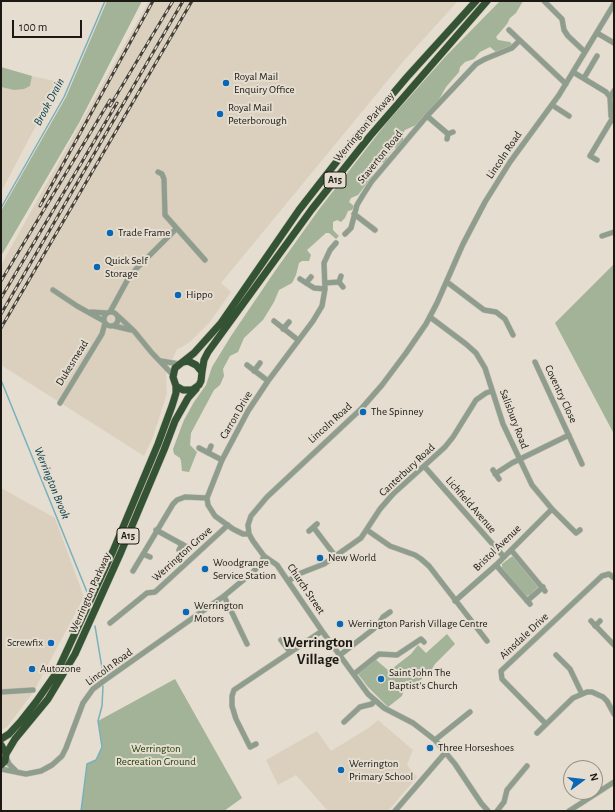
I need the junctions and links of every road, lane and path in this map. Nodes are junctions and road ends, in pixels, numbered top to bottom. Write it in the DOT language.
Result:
graph roads {
  1 [pos="476,1"];
  2 [pos="487,1"];
  3 [pos="544,1"];
  4 [pos="609,1"];
  5 [pos="614,4"];
  6 [pos="508,30"];
  7 [pos="597,33"];
  8 [pos="519,41"];
  9 [pos="614,43"];
  10 [pos="585,52"];
  11 [pos="597,56"];
  12 [pos="573,72"];
  13 [pos="584,78"];
  14 [pos="566,84"];
  15 [pos="614,91"];
  16 [pos="610,96"];
  17 [pos="552,105"];
  18 [pos="427,116"];
  19 [pos="569,116"];
  20 [pos="613,120"];
  21 [pos="449,135"];
  22 [pos="597,160"];
  23 [pos="158,172"];
  24 [pos="354,214"];
  25 [pos="176,229"];
  26 [pos="375,230"];
  27 [pos="614,232"];
  28 [pos="345,234"];
  29 [pos="602,236"];
  30 [pos="336,243"];
  31 [pos="205,260"];
  32 [pos="341,276"];
  33 [pos="311,277"];
  34 [pos="300,279"];
  35 [pos="339,282"];
  36 [pos="447,282"];
  37 [pos="306,283"];
  38 [pos="326,283"];
  39 [pos="343,287"];
  40 [pos="53,290"];
  41 [pos="325,290"];
  42 [pos="90,312"];
  43 [pos="113,314"];
  44 [pos="430,317"];
  45 [pos="274,321"];
  46 [pos="104,322"];
  47 [pos="289,322"];
  48 [pos="113,326"];
  49 [pos="284,329"];
  50 [pos="134,331"];
  51 [pos="102,334"];
  52 [pos="513,335"];
  53 [pos="298,340"];
  54 [pos="160,361"];
  55 [pos="535,362"];
  56 [pos="181,363"];
  57 [pos="260,363"];
  58 [pos="247,365"];
  59 [pos="254,370"];
  60 [pos="202,372"];
  61 [pos="173,375"];
  62 [pos="268,381"];
  63 [pos="176,386"];
  64 [pos="196,388"];
  65 [pos="492,391"];
  66 [pos="60,403"];
  67 [pos="569,435"];
  68 [pos="211,446"];
  69 [pos="199,448"];
  70 [pos="208,453"];
  71 [pos="222,460"];
  72 [pos="519,460"];
  73 [pos="582,464"];
  74 [pos="424,466"];
  75 [pos="498,479"];
  76 [pos="207,498"];
  77 [pos="552,509"];
  78 [pos="228,525"];
  79 [pos="313,528"];
  80 [pos="156,530"];
  81 [pos="367,530"];
  82 [pos="249,534"];
  83 [pos="576,534"];
  84 [pos="182,544"];
  85 [pos="187,546"];
  86 [pos="179,550"];
  87 [pos="511,550"];
  88 [pos="143,554"];
  89 [pos="264,556"];
  90 [pos="336,556"];
  91 [pos="150,557"];
  92 [pos="504,557"];
  93 [pos="496,565"];
  94 [pos="133,571"];
  95 [pos="614,578"];
  96 [pos="288,581"];
  97 [pos="224,596"];
  98 [pos="455,601"];
  99 [pos="390,612"];
  100 [pos="591,621"];
  101 [pos="600,621"];
  102 [pos="110,623"];
  103 [pos="595,626"];
  104 [pos="248,631"];
  105 [pos="322,631"];
  106 [pos="242,634"];
  107 [pos="423,639"];
  108 [pos="281,640"];
  109 [pos="487,641"];
  110 [pos="247,644"];
  111 [pos="614,645"];
  112 [pos="290,652"];
  113 [pos="556,655"];
  114 [pos="340,656"];
  115 [pos="354,674"];
  116 [pos="33,690"];
  117 [pos="1,692"];
  118 [pos="582,694"];
  119 [pos="375,700"];
  120 [pos="470,712"];
  121 [pos="31,714"];
  122 [pos="614,714"];
  123 [pos="344,722"];
  124 [pos="24,723"];
  125 [pos="546,724"];
  126 [pos="537,733"];
  127 [pos="1,739"];
  128 [pos="434,740"];
  129 [pos="256,744"];
  130 [pos="1,745"];
  131 [pos="445,753"];
  132 [pos="6,756"];
  133 [pos="1,765"];
  134 [pos="527,766"];
  135 [pos="1,769"];
  136 [pos="17,772"];
  137 [pos="614,782"];
  138 [pos="395,811"];
  139 [pos="488,811"];
  140 [pos="497,811"];
  141 [pos="569,811"];
  1 -- 56 [label="highway, Werrington Parkway / A15"];
  2 -- 60 [label="highway, Werrington Parkway / A15"];
  3 -- 10 [label="street"];
  4 -- 5 [label="street"];
  5 -- 7 [label="street, Lincoln Road"];
  6 -- 8 [label="street"];
  7 -- 9 [label="street"];
  7 -- 10 [label="street, Lincoln Road"];
  8 -- 14 [label="street"];
  8 -- 18 [label="street, Staverton Road"];
  10 -- 12 [label="street, Lincoln Road"];
  11 -- 13 [label="street"];
  12 -- 13 [label="street"];
  12 -- 14 [label="street, Lincoln Road"];
  13 -- 16 [label="street"];
  14 -- 17 [label="street, Lincoln Road"];
  15 -- 16 [label="street"];
  16 -- 20 [label="street"];
  17 -- 19 [label="street"];
  17 -- 36 [label="street, Lincoln Road"];
  18 -- 21 [label="street"];
  18 -- 24 [label="street, Staverton Road"];
  20 -- 22 [label="street"];
  23 -- 25 [label="street"];
  24 -- 26 [label="street"];
  24 -- 28 [label="street, Staverton Road"];
  25 -- 31 [label="street"];
  25 -- 43 [label="street"];
  27 -- 29 [label="street"];
  30 -- 38 [label="street, Carron Drive"];
  32 -- 35 [label="street"];
  33 -- 37 [label="street"];
  34 -- 37 [label="street"];
  35 -- 38 [label="street"];
  35 -- 39 [label="street"];
  36 -- 44 [label="street, Lincoln Road"];
  36 -- 52 [label="street"];
  37 -- 41 [label="street"];
  38 -- 41 [label="street, Carron Drive"];
  40 -- 42 [label="street"];
  41 -- 53 [label="street, Carron Drive"];
  42 -- 43 [label="street"];
  42 -- 46 [label="street"];
  43 -- 46 [label="street, Dukesmead"];
  43 -- 48 [label="street"];
  43 -- 50 [label="street"];
  44 -- 65 [label="street, Salisbury Road"];
  44 -- 82 [label="street, Lincoln Road"];
  45 -- 49 [label="street"];
  46 -- 48 [label="street"];
  46 -- 51 [label="street, Dukesmead"];
  47 -- 49 [label="street"];
  48 -- 50 [label="street"];
  48 -- 51 [label="street, Dukesmead"];
  49 -- 53 [label="street"];
  50 -- 54 [label="street"];
  51 -- 66 [label="street, Dukesmead"];
  53 -- 62 [label="street, Carron Drive"];
  54 -- 56 [label="street"];
  54 -- 61 [label="street"];
  55 -- 67 [label="street, Coventry Close"];
  56 -- 60 [label="highway"];
  56 -- 61 [label="highway, A15"];
  57 -- 59 [label="street"];
  58 -- 59 [label="street"];
  59 -- 62 [label="street"];
  60 -- 64 [label="highway, A15"];
  61 -- 63 [label="highway, A15"];
  62 -- 71 [label="street, Carron Drive"];
  63 -- 64 [label="highway"];
  63 -- 121 [label="highway, Werrington Parkway / A15"];
  64 -- 121 [label="highway, Werrington Parkway / A15"];
  65 -- 72 [label="street, Salisbury Road"];
  65 -- 74 [label="street, Canterbury Road"];
  67 -- 72 [label="street, Coventry Close"];
  67 -- 73 [label="street, Coventry Close"];
  68 -- 70 [label="street, Carron Drive"];
  69 -- 70 [label="street"];
  70 -- 71 [label="street"];
  71 -- 76 [label="street, Carron Drive"];
  72 -- 75 [label="street, Coventry Close"];
  72 -- 77 [label="street, Salisbury Road"];
  74 -- 81 [label="street, Canterbury Road"];
  74 -- 92 [label="street, Lichfield Avenue"];
  76 -- 78 [label="street"];
  76 -- 80 [label="street"];
  77 -- 83 [label="street, Salisbury Road"];
  77 -- 87 [label="street, Bristol Avenue"];
  78 -- 82 [label="street"];
  78 -- 102 [label="street, Werrington Grove"];
  79 -- 90 [label="street"];
  80 -- 84 [label="street"];
  80 -- 88 [label="street"];
  81 -- 90 [label="street, Canterbury Road"];
  81 -- 98 [label="street"];
  82 -- 89 [label="street"];
  84 -- 85 [label="street"];
  84 -- 86 [label="street"];
  87 -- 92 [label="street, Bristol Avenue"];
  87 -- 93 [label="street"];
  88 -- 91 [label="street"];
  88 -- 94 [label="street"];
  89 -- 96 [label="street, Church Street"];
  89 -- 97 [label="street, Lincoln Road"];
  90 -- 96 [label="street, Canterbury Road"];
  92 -- 93 [label="street, Bristol Avenue"];
  93 -- 98 [label="street, Bristol Avenue"];
  95 -- 125 [label="street, Ainsdale Drive"];
  96 -- 105 [label="street, Church Street"];
  97 -- 106 [label="street"];
  97 -- 136 [label="street, Lincoln Road"];
  98 -- 109 [label="street"];
  99 -- 114 [label="street"];
  100 -- 103 [label="street"];
  101 -- 103 [label="street"];
  103 -- 111 [label="street"];
  104 -- 106 [label="street"];
  105 -- 112 [label="street"];
  105 -- 114 [label="street, Church Street"];
  106 -- 110 [label="street"];
  107 -- 115 [label="street"];
  108 -- 112 [label="street"];
  112 -- 129 [label="street"];
  113 -- 118 [label="street"];
  114 -- 115 [label="street, Church Street"];
  115 -- 119 [label="street, Church Street"];
  116 -- 117 [label="street"];
  118 -- 122 [label="street"];
  118 -- 125 [label="street"];
  119 -- 123 [label="street"];
  119 -- 128 [label="street, Church Street"];
  120 -- 128 [label="street"];
  121 -- 124 [label="highway, Werrington Parkway / A15"];
  124 -- 127 [label="highway, Werrington Parkway / A15"];
  124 -- 132 [label="highway, Werrington Parkway / A15"];
  125 -- 126 [label="street"];
  128 -- 131 [label="street, Church Street"];
  130 -- 132 [label="highway"];
  131 -- 138 [label="street"];
  131 -- 139 [label="street, Church Street"];
  132 -- 133 [label="highway, A15"];
  132 -- 136 [label="street"];
  134 -- 140 [label="street"];
  135 -- 136 [label="street, Lincoln Road"];
  137 -- 141 [label="street"];
}
